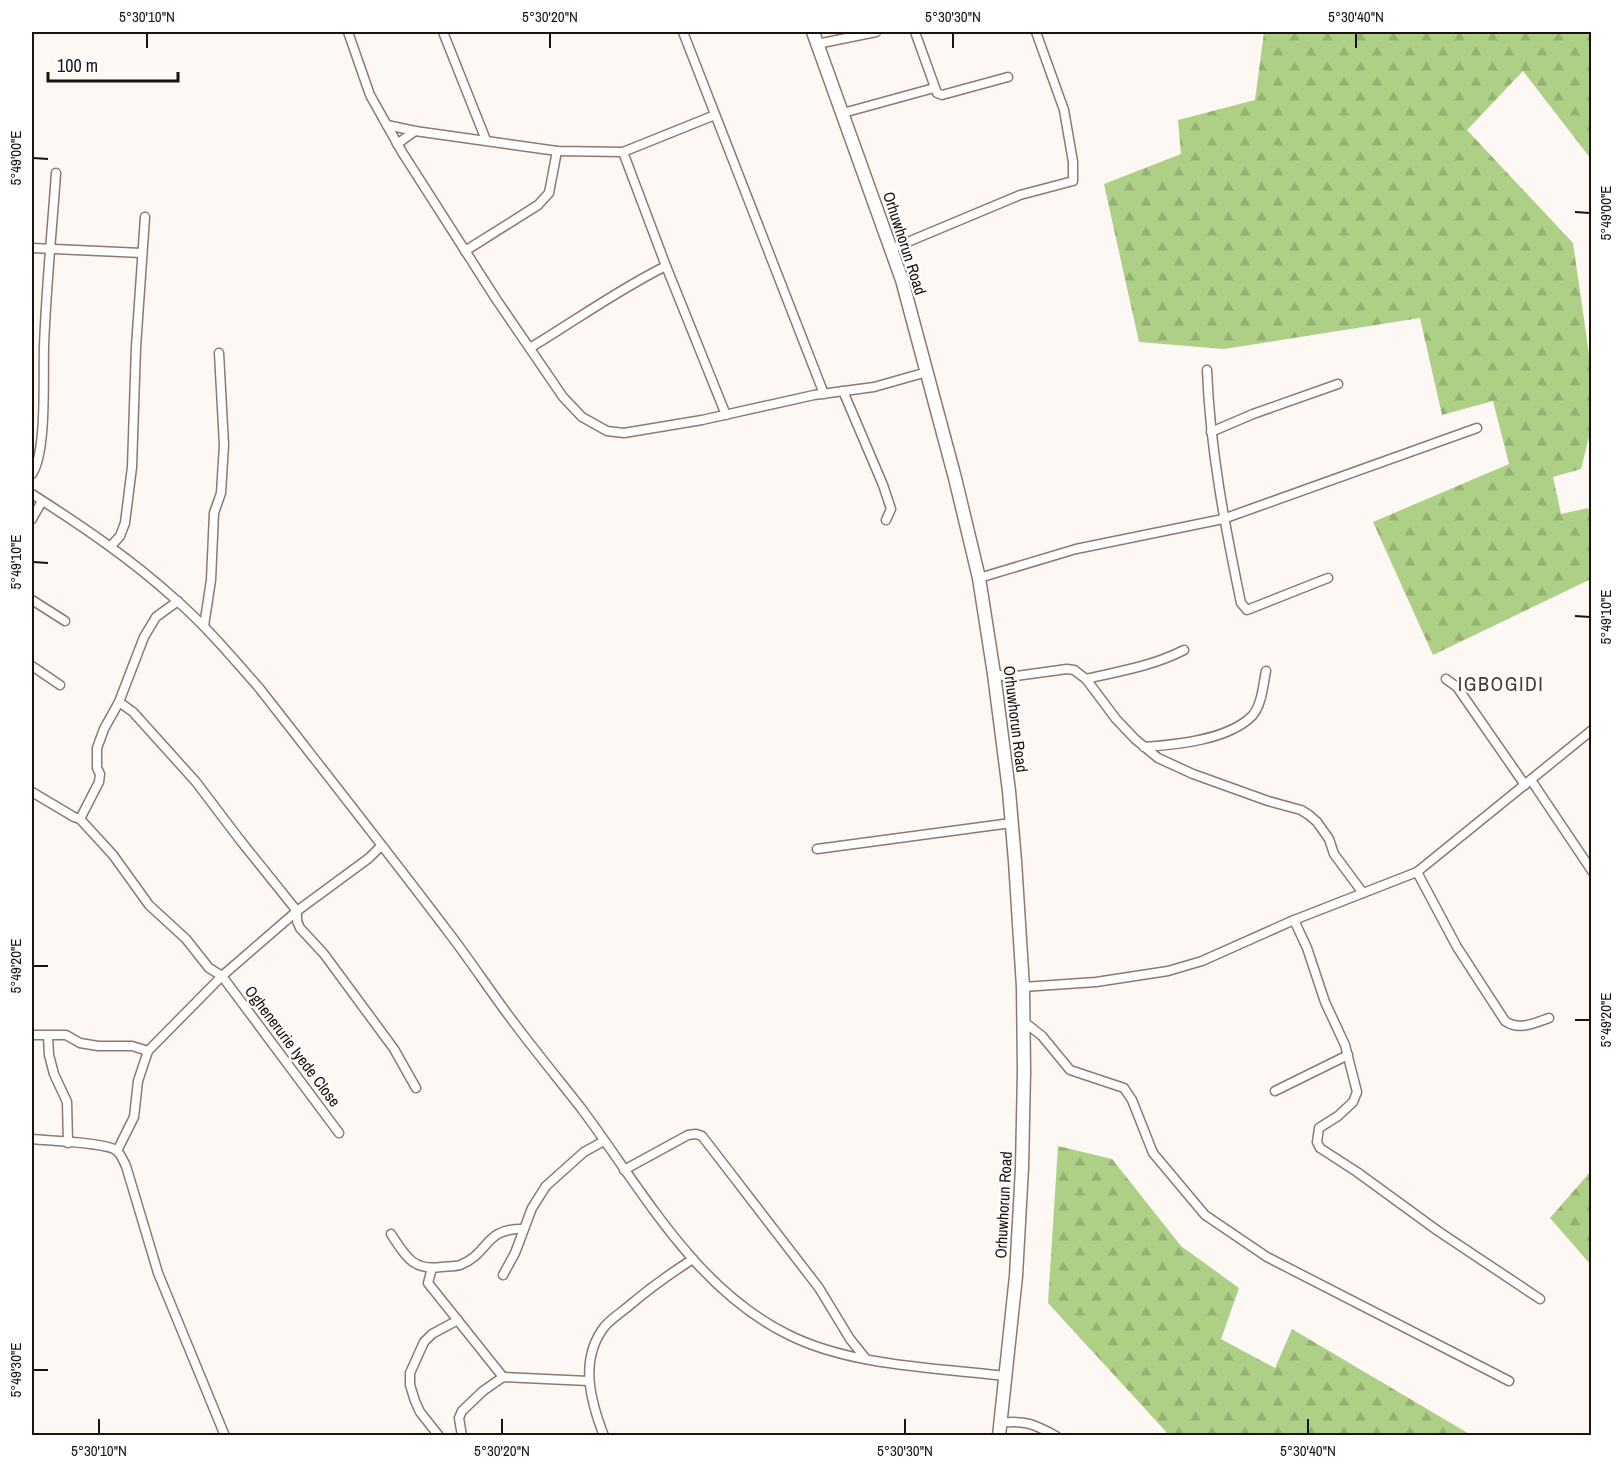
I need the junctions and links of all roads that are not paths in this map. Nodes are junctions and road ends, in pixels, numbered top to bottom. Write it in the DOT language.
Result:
graph roads {
  1 [pos="348,32"];
  2 [pos="443,32"];
  3 [pos="683,32"];
  4 [pos="876,32"];
  5 [pos="915,32"];
  6 [pos="1036,32"];
  7 [pos="815,38"];
  8 [pos="1008,76"];
  9 [pos="934,88"];
  10 [pos="843,113"];
  11 [pos="715,115"];
  12 [pos="387,125"];
  13 [pos="415,131"];
  14 [pos="486,140"];
  15 [pos="398,144"];
  16 [pos="557,151"];
  17 [pos="623,152"];
  18 [pos="56,172"];
  19 [pos="145,217"];
  20 [pos="32,248"];
  21 [pos="891,249"];
  22 [pos="50,250"];
  23 [pos="465,251"];
  24 [pos="142,253"];
  25 [pos="666,266"];
  26 [pos="530,348"];
  27 [pos="219,352"];
  28 [pos="1207,370"];
  29 [pos="927,372"];
  30 [pos="1338,384"];
  31 [pos="843,391"];
  32 [pos="824,394"];
  33 [pos="726,415"];
  34 [pos="1477,428"];
  35 [pos="1211,432"];
  36 [pos="32,474"];
  37 [pos="32,494"];
  38 [pos="42,501"];
  39 [pos="32,519"];
  40 [pos="1223,519"];
  41 [pos="886,520"];
  42 [pos="111,546"];
  43 [pos="979,578"];
  44 [pos="1328,578"];
  45 [pos="32,600"];
  46 [pos="178,601"];
  47 [pos="65,621"];
  48 [pos="204,626"];
  49 [pos="1184,650"];
  50 [pos="32,666"];
  51 [pos="1266,671"];
  52 [pos="994,674"];
  53 [pos="1086,679"];
  54 [pos="1446,679"];
  55 [pos="60,685"];
  56 [pos="119,702"];
  57 [pos="1592,730"];
  58 [pos="1144,747"];
  59 [pos="1528,782"];
  60 [pos="32,792"];
  61 [pos="80,819"];
  62 [pos="1011,823"];
  63 [pos="381,846"];
  64 [pos="817,849"];
  65 [pos="1592,871"];
  66 [pos="1417,872"];
  67 [pos="1363,893"];
  68 [pos="297,911"];
  69 [pos="1294,920"];
  70 [pos="222,976"];
  71 [pos="1023,987"];
  72 [pos="1549,1018"];
  73 [pos="1023,1021"];
  74 [pos="32,1035"];
  75 [pos="48,1036"];
  76 [pos="148,1051"];
  77 [pos="1348,1055"];
  78 [pos="416,1088"];
  79 [pos="1275,1091"];
  80 [pos="339,1134"];
  81 [pos="32,1139"];
  82 [pos="604,1141"];
  83 [pos="68,1143"];
  84 [pos="117,1151"];
  85 [pos="624,1170"];
  86 [pos="523,1229"];
  87 [pos="391,1234"];
  88 [pos="693,1258"];
  89 [pos="432,1268"];
  90 [pos="503,1275"];
  91 [pos="1540,1299"];
  92 [pos="458,1320"];
  93 [pos="866,1359"];
  94 [pos="1006,1376"];
  95 [pos="503,1377"];
  96 [pos="588,1381"];
  97 [pos="1509,1381"];
  98 [pos="1000,1429"];
  99 [pos="225,1436"];
  100 [pos="439,1436"];
  101 [pos="462,1436"];
  102 [pos="604,1436"];
  103 [pos="1056,1436"];
  1 -- 12 [label="street"];
  2 -- 14 [label="street"];
  3 -- 11 [label="street"];
  4 -- 7 [label="street"];
  5 -- 9 [label="street"];
  6 -- 21 [label="street"];
  7 -- 10 [label="street, Orhuwhorun Road"];
  8 -- 9 [label="street"];
  9 -- 10 [label="street"];
  10 -- 21 [label="street, Orhuwhorun Road"];
  11 -- 17 [label="street"];
  11 -- 32 [label="street"];
  12 -- 13 [label="street"];
  12 -- 15 [label="street"];
  13 -- 14 [label="street"];
  13 -- 15 [label="street"];
  14 -- 16 [label="street"];
  15 -- 23 [label="street"];
  16 -- 17 [label="street"];
  16 -- 23 [label="street"];
  17 -- 25 [label="street"];
  18 -- 22 [label="street"];
  19 -- 24 [label="street"];
  20 -- 22 [label="street"];
  21 -- 29 [label="street, Orhuwhorun Road"];
  22 -- 24 [label="street"];
  22 -- 36 [label="street"];
  23 -- 26 [label="street"];
  24 -- 42 [label="street"];
  25 -- 26 [label="street"];
  25 -- 33 [label="street"];
  26 -- 33 [label="street"];
  27 -- 48 [label="street"];
  28 -- 35 [label="street"];
  29 -- 31 [label="street"];
  29 -- 43 [label="street, Orhuwhorun Road"];
  30 -- 35 [label="street"];
  31 -- 32 [label="street"];
  31 -- 41 [label="street"];
  32 -- 33 [label="street"];
  34 -- 40 [label="street"];
  35 -- 40 [label="street"];
  37 -- 38 [label="street"];
  38 -- 39 [label="street"];
  38 -- 42 [label="street"];
  40 -- 43 [label="street"];
  40 -- 44 [label="street"];
  42 -- 46 [label="street"];
  43 -- 52 [label="street, Orhuwhorun Road"];
  45 -- 47 [label="street"];
  46 -- 48 [label="street"];
  46 -- 56 [label="street"];
  48 -- 63 [label="street"];
  49 -- 53 [label="street"];
  50 -- 55 [label="street"];
  51 -- 58 [label="street"];
  52 -- 53 [label="street"];
  52 -- 62 [label="street, Orhuwhorun Road"];
  53 -- 58 [label="street"];
  54 -- 59 [label="street"];
  56 -- 61 [label="street"];
  56 -- 68 [label="street"];
  57 -- 59 [label="street"];
  58 -- 67 [label="street"];
  59 -- 65 [label="street"];
  59 -- 66 [label="street"];
  60 -- 61 [label="street, Oghenerurie Iyede Close"];
  61 -- 70 [label="street, Oghenerurie Iyede Close"];
  62 -- 64 [label="street"];
  62 -- 71 [label="street, Orhuwhorun Road"];
  63 -- 68 [label="street"];
  63 -- 82 [label="street"];
  66 -- 67 [label="street"];
  66 -- 72 [label="street"];
  67 -- 69 [label="street"];
  68 -- 70 [label="street"];
  68 -- 78 [label="street"];
  69 -- 71 [label="street"];
  69 -- 77 [label="street"];
  70 -- 76 [label="street"];
  70 -- 80 [label="street, Oghenerurie Iyede Close"];
  71 -- 73 [label="street, Orhuwhorun Road"];
  73 -- 94 [label="street, Orhuwhorun Road"];
  73 -- 97 [label="street"];
  74 -- 75 [label="street"];
  75 -- 76 [label="street"];
  75 -- 83 [label="street"];
  76 -- 84 [label="street"];
  77 -- 79 [label="street"];
  77 -- 91 [label="street"];
  81 -- 83 [label="street"];
  82 -- 85 [label="street"];
  82 -- 86 [label="street"];
  83 -- 84 [label="street"];
  84 -- 99 [label="street"];
  85 -- 88 [label="street"];
  85 -- 93 [label="street"];
  86 -- 89 [label="street"];
  86 -- 90 [label="street"];
  87 -- 89 [label="street"];
  88 -- 93 [label="street"];
  88 -- 96 [label="street"];
  89 -- 92 [label="street"];
  92 -- 95 [label="street"];
  92 -- 100 [label="street"];
  93 -- 94 [label="street"];
  94 -- 98 [label="street, Orhuwhorun Road"];
  95 -- 96 [label="street"];
  95 -- 101 [label="street"];
  96 -- 102 [label="street"];
  98 -- 103 [label="street"];
}
